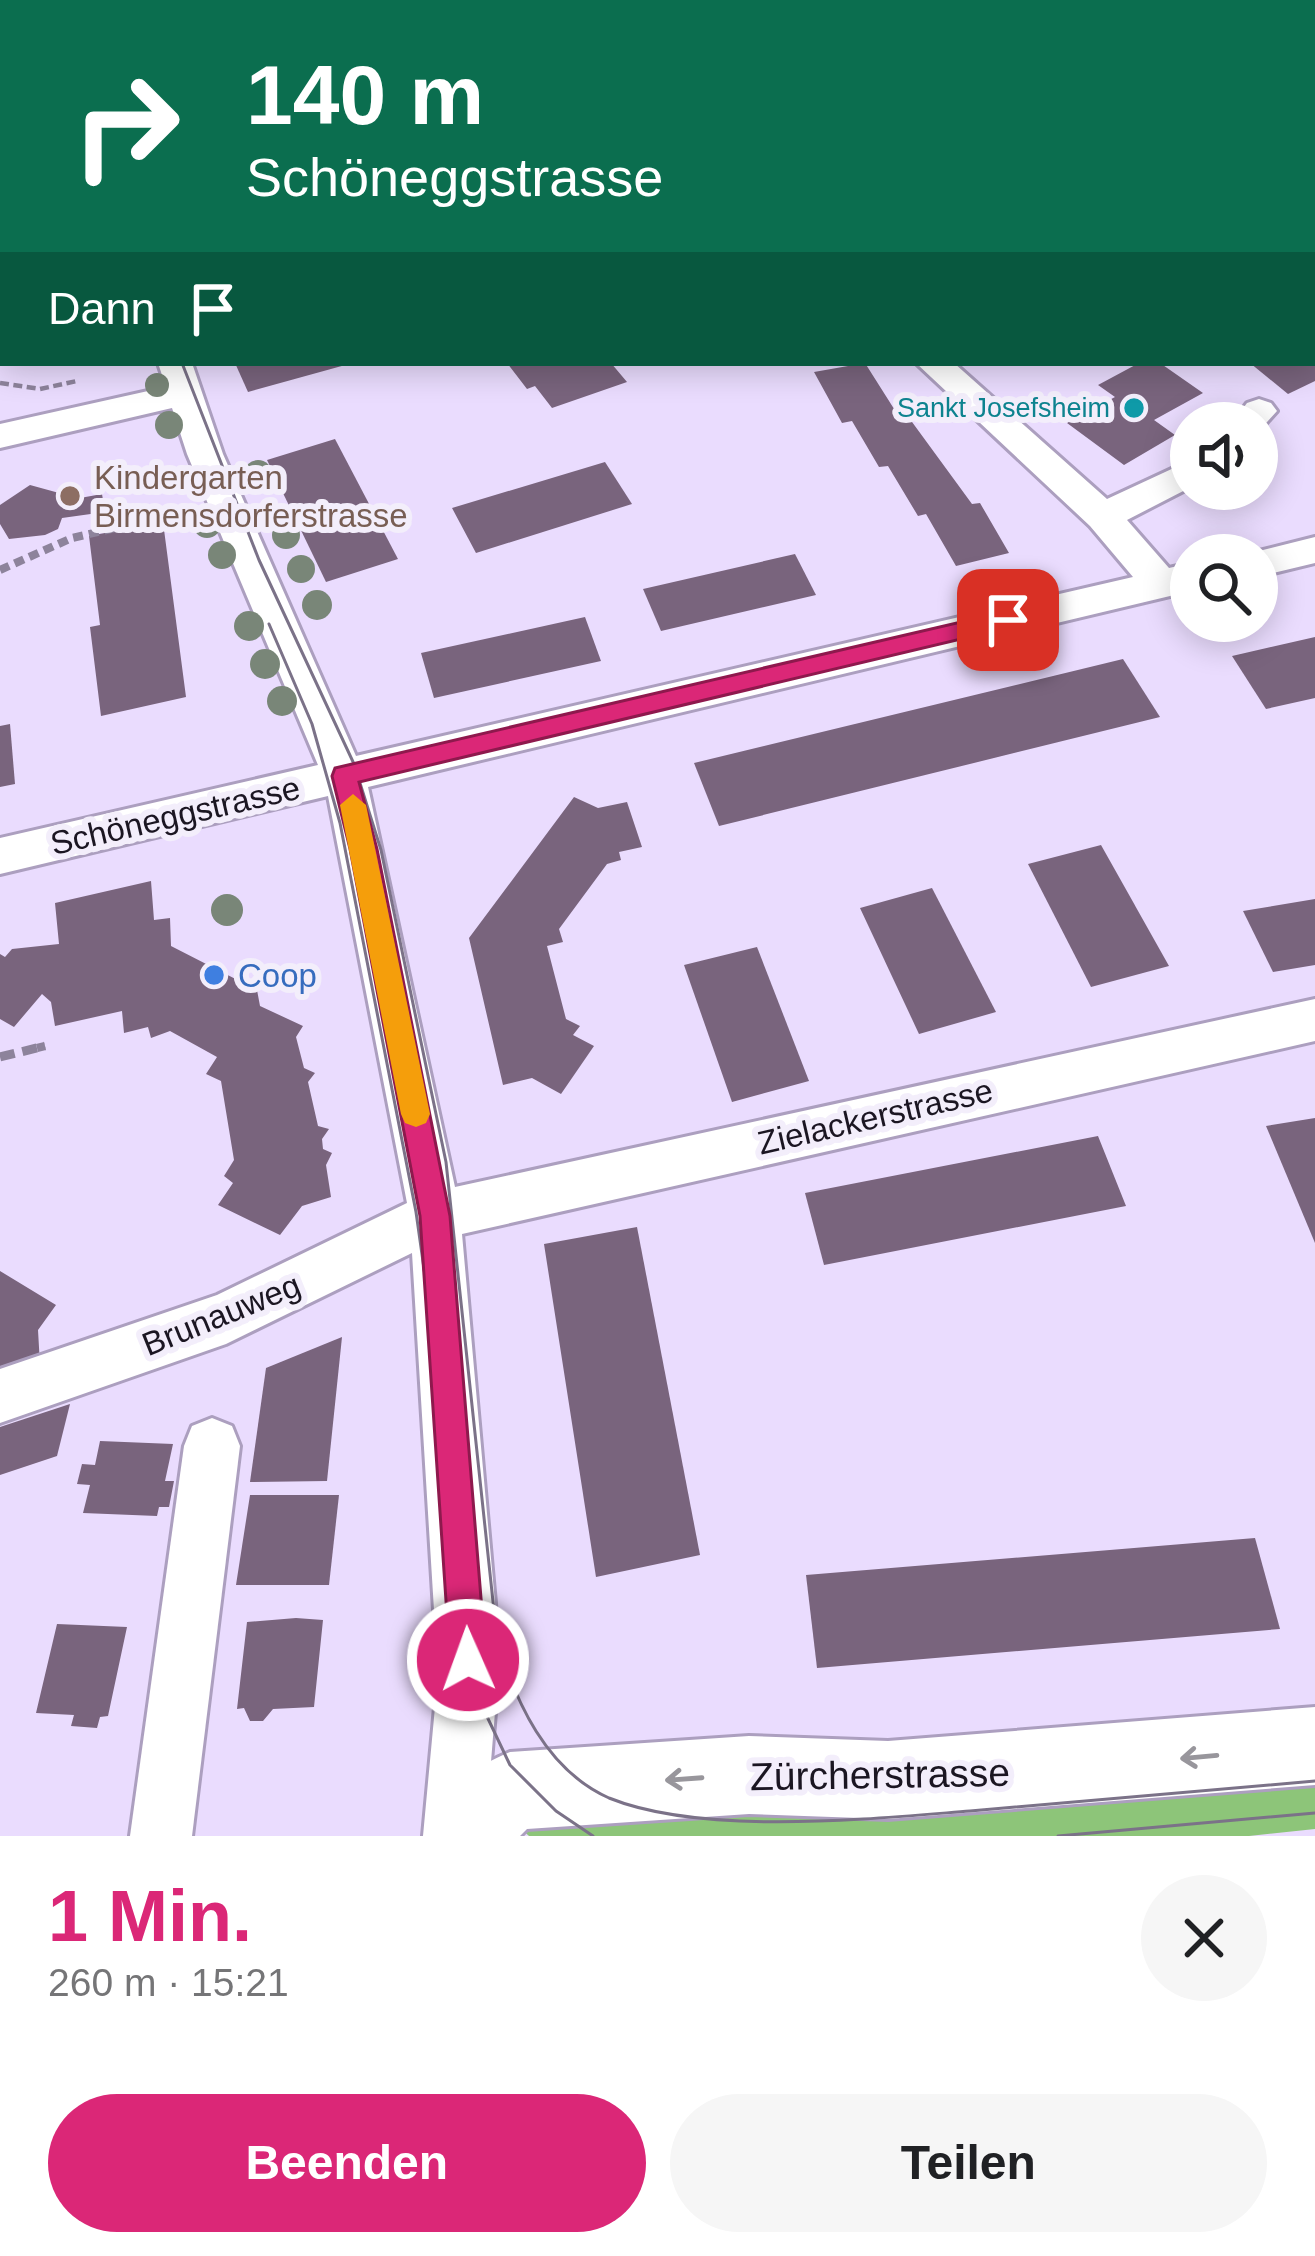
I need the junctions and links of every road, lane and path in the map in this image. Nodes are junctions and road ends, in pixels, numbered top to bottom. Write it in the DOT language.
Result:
graph roads {
  1 [pos="936,366"];
  2 [pos="179,378"];
  3 [pos="80,380"];
  4 [pos="0,382"];
  5 [pos="10,384"];
  6 [pos="0,393"];
  7 [pos="0,436"];
  8 [pos="1170,483"];
  9 [pos="190,512"];
  10 [pos="1103,517"];
  11 [pos="1315,550"];
  12 [pos="1278,558"];
  13 [pos="0,570"];
  14 [pos="1170,576"];
  15 [pos="1170,582"];
  16 [pos="344,776"];
  17 [pos="0,856"];
  18 [pos="1315,1021"];
  19 [pos="45,1046"];
  20 [pos="0,1057"];
  21 [pos="435,1216"];
  22 [pos="0,1396"];
  23 [pos="212,1446"];
  24 [pos="1315,1746"];
  25 [pos="161,1836"];
  26 [pos="454,1836"];
  27 [pos="464,1836"];
  1 -- 10 [label="street"];
  2 -- 7 [label="street"];
  2 -- 16 [label="street"];
  3 -- 5 [label="path"];
  4 -- 5 [label="path"];
  5 -- 6 [label="path"];
  8 -- 10 [label="street"];
  9 -- 13 [label="path"];
  10 -- 14 [label="street"];
  11 -- 12 [label="street"];
  15 -- 16 [label="street, Schöneggstrasse"];
  16 -- 17 [label="street, Schöneggstrasse"];
  16 -- 21 [label="street"];
  18 -- 21 [label="street, Zielackerstrasse"];
  19 -- 20 [label="path"];
  21 -- 22 [label="street, Brunauweg"];
  21 -- 26 [label="street"];
  23 -- 25 [label="street"];
  24 -- 27 [label="main road, Zürcherstrasse, one-way"];
}
